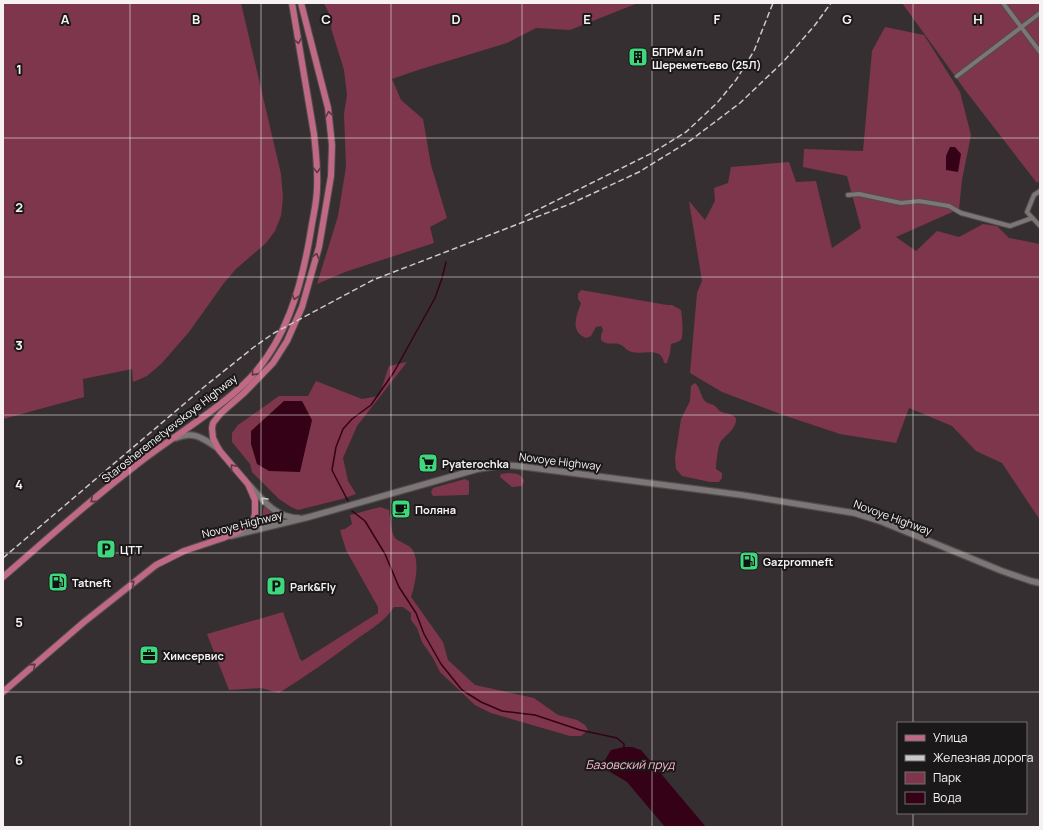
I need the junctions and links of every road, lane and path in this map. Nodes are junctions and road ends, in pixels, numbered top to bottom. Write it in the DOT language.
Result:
graph roads {
  1 [pos="292,3"];
  2 [pos="301,3"];
  3 [pos="1003,3"];
  4 [pos="1040,13"];
  5 [pos="1022,27"];
  6 [pos="1040,52"];
  7 [pos="957,76"];
  8 [pos="1040,191"];
  9 [pos="848,195"];
  10 [pos="1032,218"];
  11 [pos="1040,226"];
  12 [pos="168,442"];
  13 [pos="219,450"];
  14 [pos="248,484"];
  15 [pos="309,517"];
  16 [pos="223,538"];
  17 [pos="3,577"];
  18 [pos="1040,583"];
  19 [pos="3,692"];
  1 -- 12 [label="main road, Starosheremetyevskoye Highway, one-way"];
  13 -- 2 [label="main road, Starosheremetyevskoye Highway, one-way"];
  3 -- 5 [label="street"];
  4 -- 5 [label="street"];
  5 -- 6 [label="street"];
  5 -- 7 [label="street"];
  8 -- 10 [label="street"];
  9 -- 10 [label="street"];
  10 -- 11 [label="street"];
  12 -- 13 [label="main road"];
  12 -- 17 [label="main road, Starosheremetyevskoye Highway, one-way"];
  14 -- 13 [label="main road, one-way"];
  15 -- 14 [label="main road, one-way"];
  14 -- 16 [label="main road"];
  15 -- 16 [label="main road, Novoye Highway"];
  15 -- 18 [label="main road, Novoye Highway"];
  19 -- 16 [label="main road, Novoye Highway, one-way"];
}
